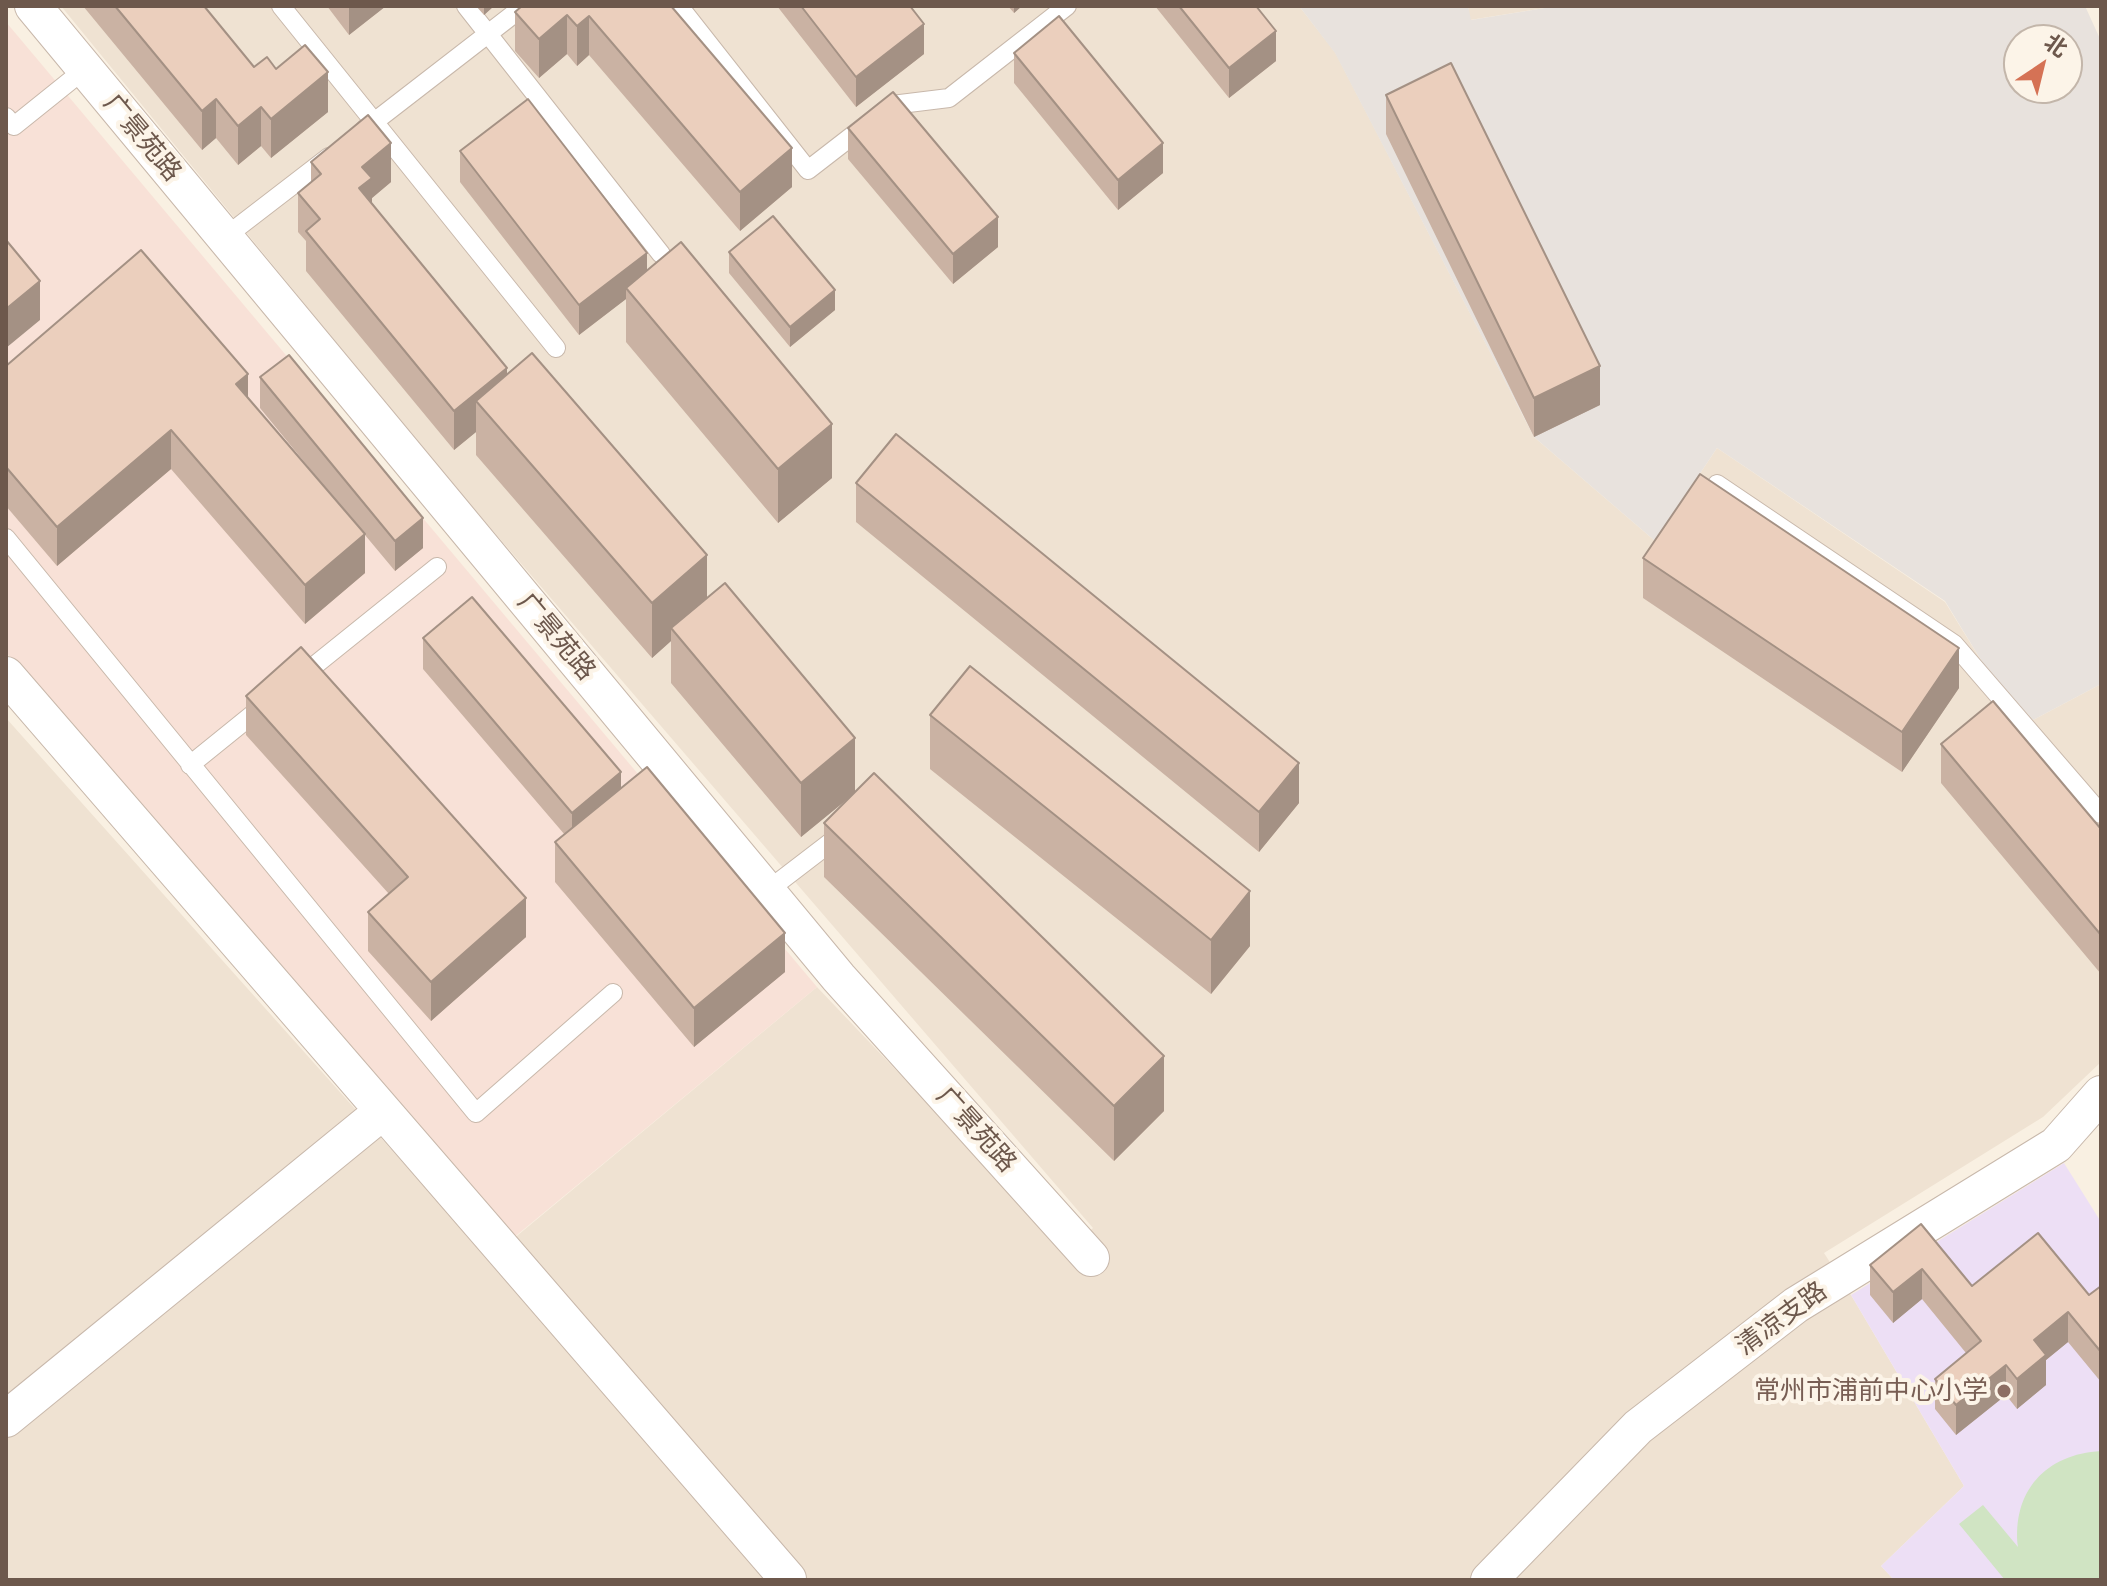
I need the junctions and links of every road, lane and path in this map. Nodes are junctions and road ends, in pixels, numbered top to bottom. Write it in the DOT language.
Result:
graph roads {
  1 [pos="33,6"];
  2 [pos="281,6"];
  3 [pos="466,6"];
  4 [pos="524,6"];
  5 [pos="679,6"];
  6 [pos="1067,6"];
  7 [pos="488,34"];
  8 [pos="85,69"];
  9 [pos="6,117"];
  10 [pos="374,122"];
  11 [pos="225,237"];
  12 [pos="661,254"];
  13 [pos="556,348"];
  14 [pos="1717,484"];
  15 [pos="6,538"];
  16 [pos="437,567"];
  17 [pos="6,675"];
  18 [pos="190,765"];
  19 [pos="2101,814"];
  20 [pos="853,826"];
  21 [pos="767,891"];
  22 [pos="613,993"];
  23 [pos="2101,1094"];
  24 [pos="382,1112"];
  25 [pos="1091,1258"];
  26 [pos="6,1419"];
  27 [pos="788,1579"];
  28 [pos="1489,1580"];
  1 -- 8 [label="street, 广景苑路"];
  2 -- 10 [label="lane"];
  3 -- 7 [label="lane"];
  4 -- 7 [label="lane"];
  5 -- 6 [label="lane"];
  7 -- 10 [label="lane"];
  7 -- 12 [label="lane"];
  8 -- 9 [label="lane"];
  8 -- 11 [label="street, 广景苑路"];
  10 -- 11 [label="lane"];
  10 -- 13 [label="lane"];
  11 -- 21 [label="street, 广景苑路"];
  14 -- 19 [label="lane"];
  15 -- 18 [label="lane"];
  16 -- 18 [label="lane"];
  17 -- 24 [label="street"];
  18 -- 22 [label="lane"];
  20 -- 21 [label="lane"];
  21 -- 25 [label="street, 广景苑路"];
  23 -- 28 [label="street, 清凉支路"];
  24 -- 26 [label="street"];
  24 -- 27 [label="street"];
}
